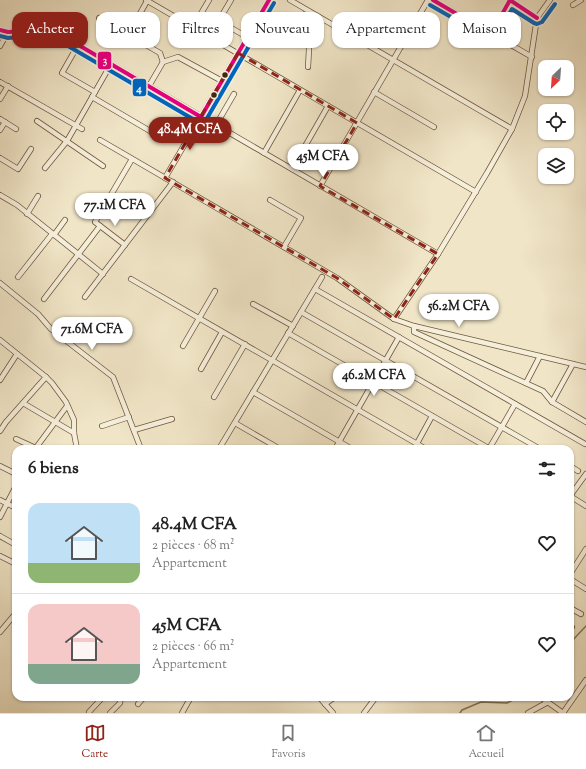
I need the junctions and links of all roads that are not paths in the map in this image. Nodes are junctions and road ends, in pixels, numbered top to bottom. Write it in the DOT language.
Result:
graph roads {
  1 [pos="146,0"];
  2 [pos="209,0"];
  3 [pos="231,0"];
  4 [pos="269,0"];
  5 [pos="290,0"];
  6 [pos="428,0"];
  7 [pos="433,0"];
  8 [pos="510,0"];
  9 [pos="550,0"];
  10 [pos="581,0"];
  11 [pos="573,6"];
  12 [pos="140,12"];
  13 [pos="202,12"];
  14 [pos="224,12"];
  15 [pos="262,12"];
  16 [pos="306,12"];
  17 [pos="453,12"];
  18 [pos="503,12"];
  19 [pos="168,13"];
  20 [pos="537,18"];
  21 [pos="324,22"];
  22 [pos="0,30"];
  23 [pos="8,32"];
  24 [pos="12,32"];
  25 [pos="0,46"];
  26 [pos="76,48"];
  27 [pos="83,48"];
  28 [pos="151,48"];
  29 [pos="228,48"];
  30 [pos="241,48"];
  31 [pos="310,48"];
  32 [pos="516,48"];
  33 [pos="238,54"];
  34 [pos="532,57"];
  35 [pos="393,60"];
  36 [pos="163,62"];
  37 [pos="111,64"];
  38 [pos="308,67"];
  39 [pos="222,81"];
  40 [pos="0,82"];
  41 [pos="8,86"];
  42 [pos="149,86"];
  43 [pos="300,90"];
  44 [pos="95,92"];
  45 [pos="374,92"];
  46 [pos="234,94"];
  47 [pos="92,97"];
  48 [pos="0,99"];
  49 [pos="328,106"];
  50 [pos="201,117"];
  51 [pos="0,119"];
  52 [pos="37,120"];
  53 [pos="5,122"];
  54 [pos="357,123"];
  55 [pos="216,125"];
  56 [pos="76,126"];
  57 [pos="434,127"];
  58 [pos="16,129"];
  59 [pos="82,129"];
  60 [pos="512,129"];
  61 [pos="0,130"];
  62 [pos="150,131"];
  63 [pos="100,140"];
  64 [pos="67,142"];
  65 [pos="31,149"];
  66 [pos="264,153"];
  67 [pos="0,158"];
  68 [pos="132,159"];
  69 [pos="103,166"];
  70 [pos="46,168"];
  71 [pos="292,169"];
  72 [pos="165,178"];
  73 [pos="173,182"];
  74 [pos="320,186"];
  75 [pos="476,192"];
  76 [pos="0,195"];
  77 [pos="38,196"];
  78 [pos="270,200"];
  79 [pos="27,214"];
  80 [pos="65,220"];
  81 [pos="100,226"];
  82 [pos="53,234"];
  83 [pos="125,245"];
  84 [pos="284,247"];
  85 [pos="78,254"];
  86 [pos="438,254"];
  87 [pos="103,274"];
  88 [pos="18,277"];
  89 [pos="322,277"];
  90 [pos="131,279"];
  91 [pos="0,283"];
  92 [pos="315,289"];
  93 [pos="215,291"];
  94 [pos="85,297"];
  95 [pos="44,299"];
  96 [pos="253,304"];
  97 [pos="301,312"];
  98 [pos="199,318"];
  99 [pos="394,319"];
  100 [pos="293,326"];
  101 [pos="414,326"];
  102 [pos="222,332"];
  103 [pos="288,333"];
  104 [pos="399,337"];
  105 [pos="0,340"];
  106 [pos="245,344"];
  107 [pos="183,346"];
  108 [pos="17,354"];
  109 [pos="540,356"];
  110 [pos="272,360"];
  111 [pos="386,360"];
  112 [pos="573,364"];
  113 [pos="586,367"];
  114 [pos="201,369"];
  115 [pos="46,377"];
  116 [pos="1,378"];
  117 [pos="373,382"];
  118 [pos="526,383"];
  119 [pos="253,392"];
  120 [pos="214,397"];
  121 [pos="552,402"];
  122 [pos="23,403"];
  123 [pos="515,404"];
  124 [pos="67,406"];
  125 [pos="358,410"];
  126 [pos="432,416"];
  127 [pos="128,417"];
  128 [pos="172,419"];
  129 [pos="55,422"];
  130 [pos="586,422"];
  131 [pos="235,423"];
  132 [pos="102,426"];
  133 [pos="502,427"];
  134 [pos="134,430"];
  135 [pos="0,431"];
  136 [pos="74,433"];
  137 [pos="16,439"];
  138 [pos="339,441"];
  139 [pos="417,444"];
  140 [pos="585,444"];
  141 [pos="28,445"];
  142 [pos="39,445"];
  143 [pos="76,445"];
  144 [pos="140,445"];
  145 [pos="221,445"];
  146 [pos="273,445"];
  147 [pos="337,445"];
  148 [pos="346,445"];
  149 [pos="482,445"];
  150 [pos="491,445"];
  151 [pos="533,445"];
  152 [pos="0,466"];
  153 [pos="574,468"];
  154 [pos="578,471"];
  155 [pos="12,472"];
  156 [pos="586,474"];
  157 [pos="574,490"];
  158 [pos="12,494"];
  159 [pos="574,498"];
  160 [pos="0,500"];
  161 [pos="7,503"];
  162 [pos="12,506"];
  163 [pos="586,506"];
  164 [pos="0,517"];
  165 [pos="0,536"];
  166 [pos="12,542"];
  167 [pos="586,549"];
  168 [pos="0,556"];
  169 [pos="12,562"];
  170 [pos="574,568"];
  171 [pos="574,582"];
  172 [pos="586,589"];
  173 [pos="574,610"];
  174 [pos="581,614"];
  175 [pos="12,618"];
  176 [pos="0,632"];
  177 [pos="586,680"];
  178 [pos="574,697"];
  179 [pos="99,701"];
  180 [pos="120,701"];
  181 [pos="141,701"];
  182 [pos="189,701"];
  183 [pos="322,701"];
  184 [pos="330,701"];
  185 [pos="373,701"];
  186 [pos="571,701"];
  187 [pos="548,702"];
  188 [pos="138,704"];
  189 [pos="325,704"];
  190 [pos="89,712"];
  191 [pos="110,713"];
  192 [pos="182,713"];
  193 [pos="333,713"];
  194 [pos="364,713"];
  195 [pos="528,713"];
  196 [pos="563,713"];
  1 -- 12 [label="street"];
  1 -- 19 [label="street"];
  2 -- 13 [label="street"];
  3 -- 14 [label="street"];
  4 -- 15 [label="street"];
  5 -- 16 [label="street"];
  6 -- 35 [label="street"];
  7 -- 17 [label="street"];
  8 -- 18 [label="street"];
  8 -- 20 [label="street"];
  9 -- 20 [label="street"];
  10 -- 11 [label="street"];
  20 -- 34 [label="street"];
  21 -- 35 [label="street"];
  22 -- 23 [label="street"];
  23 -- 24 [label="street"];
  23 -- 25 [label="street"];
  26 -- 44 [label="street"];
  27 -- 37 [label="street"];
  28 -- 36 [label="street"];
  29 -- 33 [label="street"];
  30 -- 33 [label="street"];
  31 -- 38 [label="street"];
  32 -- 34 [label="street"];
  33 -- 39 [label="street"];
  33 -- 43 [label="street"];
  34 -- 60 [label="street"];
  35 -- 45 [label="street"];
  35 -- 60 [label="street"];
  36 -- 39 [label="street"];
  36 -- 42 [label="street"];
  37 -- 42 [label="street"];
  37 -- 44 [label="street"];
  39 -- 50 [label="street"];
  40 -- 41 [label="street"];
  41 -- 48 [label="street"];
  41 -- 56 [label="street"];
  42 -- 50 [label="street"];
  43 -- 49 [label="street"];
  43 -- 66 [label="street"];
  44 -- 47 [label="street"];
  45 -- 54 [label="street"];
  45 -- 57 [label="street"];
  46 -- 55 [label="street"];
  47 -- 56 [label="street"];
  47 -- 62 [label="street"];
  49 -- 54 [label="street"];
  49 -- 71 [label="street"];
  50 -- 55 [label="street"];
  50 -- 72 [label="street"];
  51 -- 53 [label="street"];
  52 -- 64 [label="street"];
  53 -- 58 [label="street"];
  53 -- 61 [label="street"];
  54 -- 74 [label="street"];
  54 -- 75 [label="street"];
  55 -- 66 [label="street"];
  56 -- 59 [label="street"];
  56 -- 64 [label="street"];
  60 -- 75 [label="street"];
  63 -- 68 [label="street"];
  64 -- 69 [label="street"];
  64 -- 70 [label="street"];
  65 -- 67 [label="street"];
  66 -- 71 [label="street"];
  68 -- 72 [label="street"];
  68 -- 81 [label="street"];
  71 -- 74 [label="street"];
  72 -- 73 [label="street"];
  73 -- 83 [label="street"];
  73 -- 84 [label="street"];
  74 -- 86 [label="street"];
  75 -- 86 [label="street"];
  76 -- 79 [label="street"];
  77 -- 79 [label="street"];
  78 -- 84 [label="street"];
  79 -- 82 [label="street"];
  80 -- 82 [label="street"];
  81 -- 83 [label="street"];
  81 -- 85 [label="street"];
  82 -- 85 [label="street"];
  82 -- 88 [label="street"];
  83 -- 87 [label="street"];
  84 -- 99 [label="street"];
  85 -- 87 [label="street"];
  85 -- 95 [label="street"];
  86 -- 99 [label="street"];
  87 -- 94 [label="street"];
  89 -- 92 [label="street"];
  90 -- 98 [label="street"];
  91 -- 127 [label="street"];
  92 -- 97 [label="street"];
  92 -- 104 [label="street"];
  93 -- 98 [label="street"];
  96 -- 100 [label="street"];
  97 -- 100 [label="street"];
  97 -- 111 [label="street"];
  98 -- 102 [label="street"];
  98 -- 107 [label="street"];
  99 -- 101 [label="street"];
  100 -- 103 [label="street"];
  101 -- 109 [label="street"];
  101 -- 118 [label="street"];
  102 -- 106 [label="street"];
  102 -- 114 [label="street"];
  103 -- 110 [label="street"];
  103 -- 117 [label="street"];
  104 -- 111 [label="street"];
  104 -- 123 [label="street"];
  105 -- 108 [label="street"];
  106 -- 110 [label="street"];
  106 -- 120 [label="street"];
  108 -- 115 [label="street"];
  108 -- 116 [label="street"];
  109 -- 112 [label="street"];
  109 -- 118 [label="street"];
  110 -- 119 [label="street"];
  110 -- 125 [label="street"];
  111 -- 117 [label="street"];
  111 -- 133 [label="street"];
  112 -- 113 [label="street"];
  112 -- 121 [label="street"];
  115 -- 122 [label="street"];
  115 -- 124 [label="street"];
  117 -- 125 [label="street"];
  117 -- 126 [label="street"];
  118 -- 121 [label="street"];
  119 -- 131 [label="street"];
  119 -- 138 [label="street"];
  121 -- 130 [label="street"];
  122 -- 129 [label="street"];
  122 -- 135 [label="street"];
  123 -- 133 [label="street"];
  123 -- 140 [label="street"];
  124 -- 129 [label="street"];
  124 -- 136 [label="street"];
  125 -- 138 [label="street"];
  125 -- 139 [label="street"];
  126 -- 139 [label="street"];
  126 -- 149 [label="street"];
  127 -- 132 [label="street"];
  127 -- 134 [label="street"];
  128 -- 134 [label="street"];
  129 -- 136 [label="street"];
  129 -- 142 [label="street"];
  131 -- 145 [label="street"];
  131 -- 146 [label="street"];
  133 -- 150 [label="street"];
  133 -- 151 [label="street"];
  134 -- 144 [label="street"];
  136 -- 143 [label="street"];
  137 -- 141 [label="street"];
  138 -- 147 [label="street"];
  138 -- 148 [label="street"];
  152 -- 155 [label="street"];
  153 -- 154 [label="street"];
  156 -- 157 [label="street"];
  158 -- 161 [label="street"];
  159 -- 163 [label="street"];
  160 -- 161 [label="street"];
  161 -- 162 [label="street"];
  161 -- 164 [label="street"];
  165 -- 166 [label="street"];
  167 -- 170 [label="street"];
  168 -- 169 [label="street"];
  171 -- 172 [label="street"];
  173 -- 174 [label="street"];
  175 -- 176 [label="street"];
  177 -- 178 [label="street"];
  179 -- 190 [label="street"];
  180 -- 191 [label="street"];
  181 -- 188 [label="street"];
  182 -- 192 [label="street"];
  183 -- 189 [label="street"];
  184 -- 189 [label="street"];
  185 -- 194 [label="street"];
  186 -- 196 [label="street"];
  187 -- 195 [label="street"];
  187 -- 196 [label="street"];
  189 -- 193 [label="street"];
}
